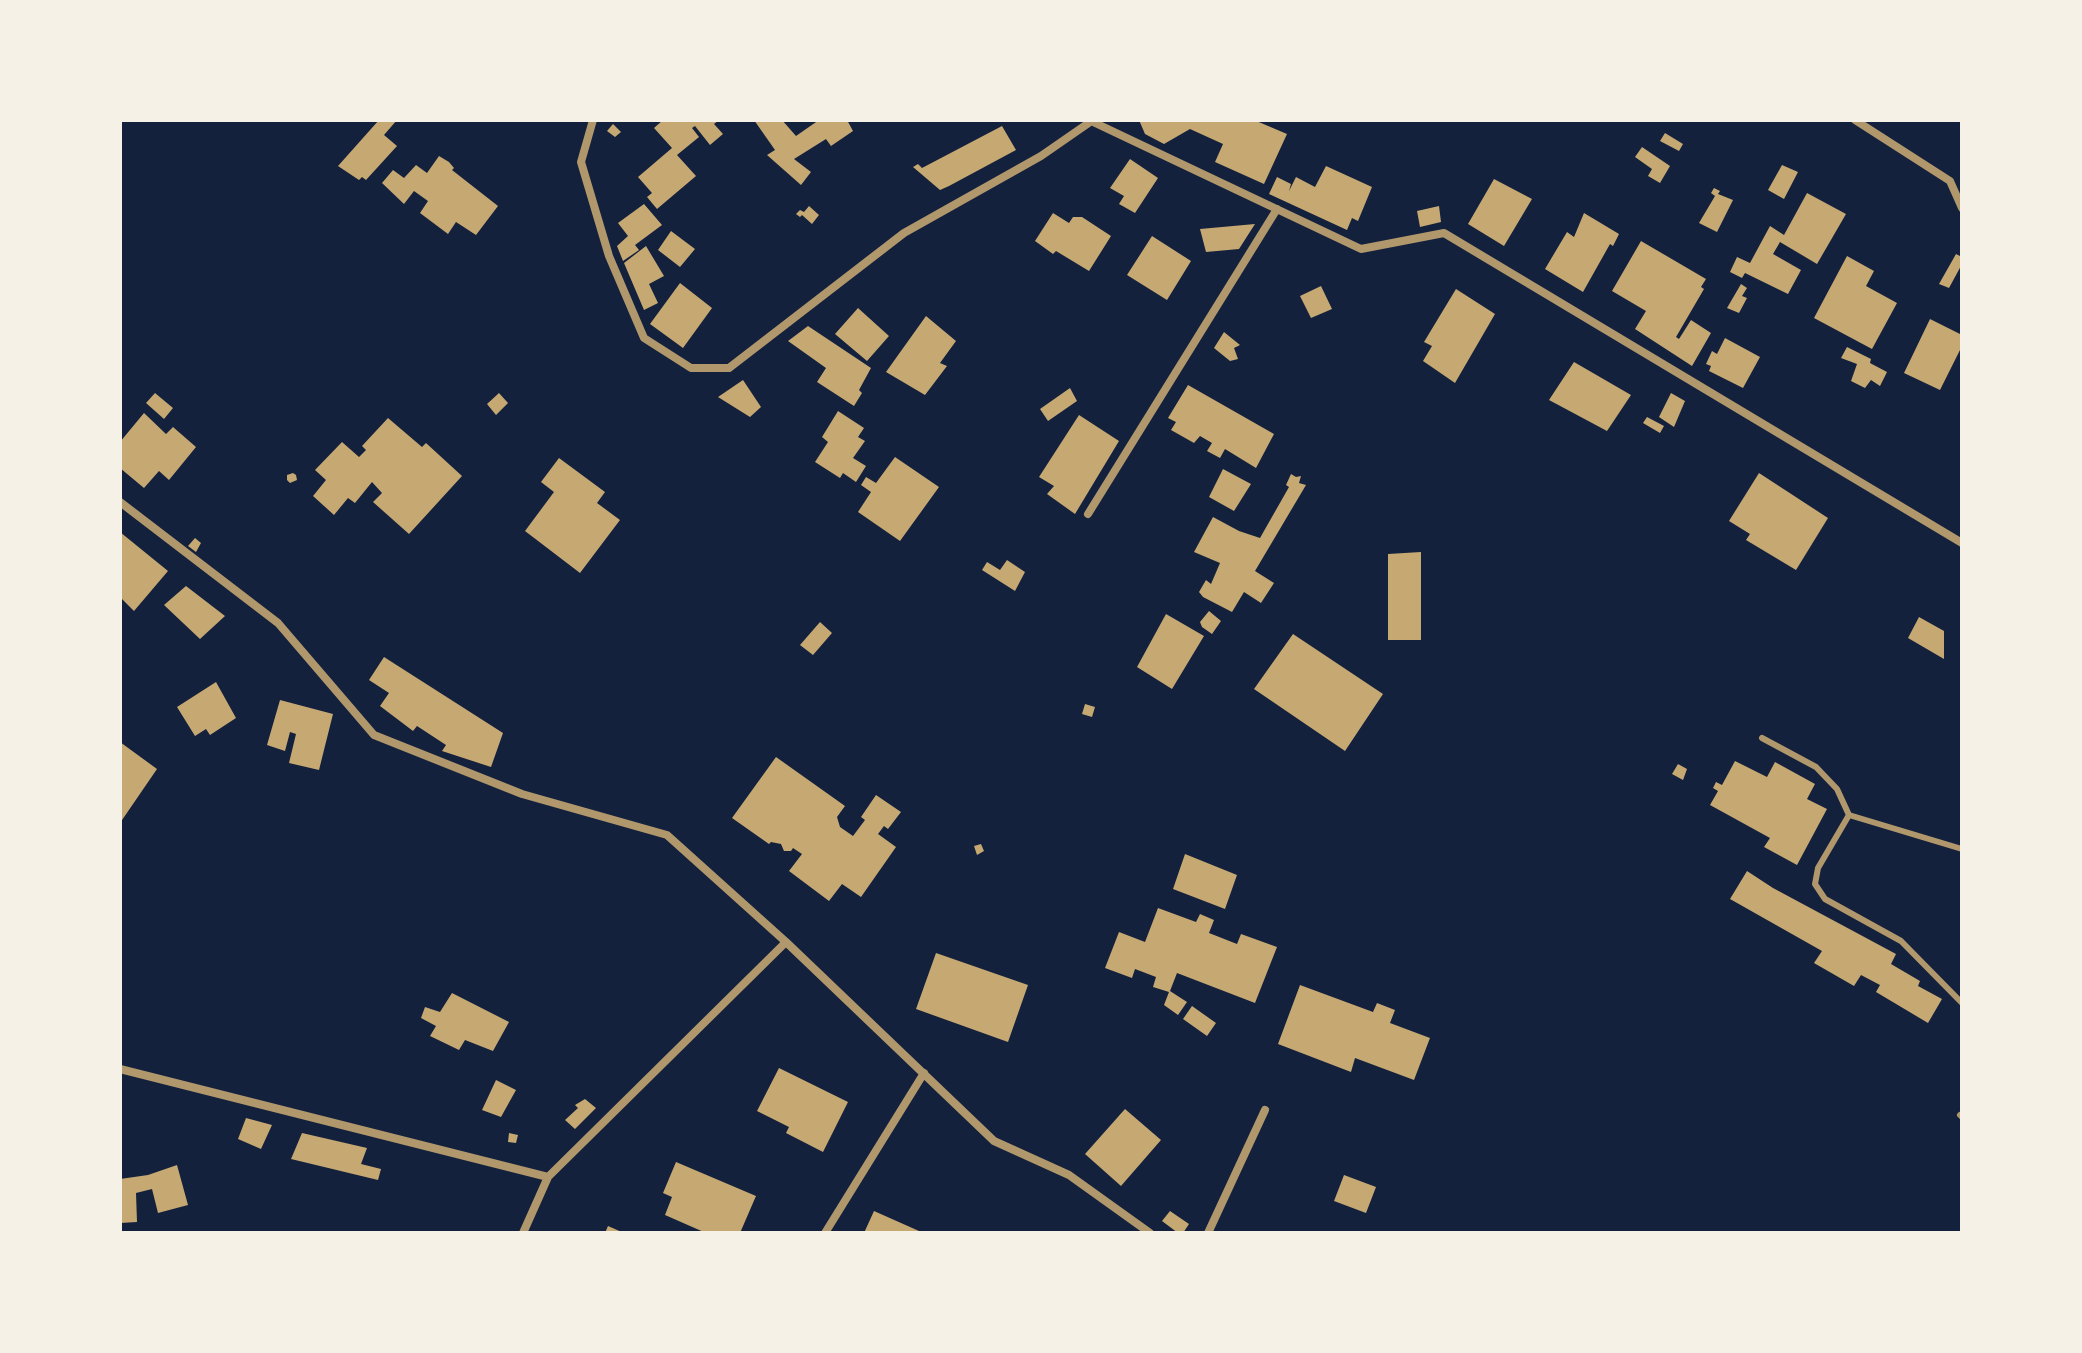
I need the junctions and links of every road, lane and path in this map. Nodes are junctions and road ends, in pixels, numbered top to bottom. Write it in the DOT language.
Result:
graph roads {
  1 [pos="593,120"];
  2 [pos="1855,120"];
  3 [pos="1092,121"];
  4 [pos="1962,208"];
  5 [pos="1277,209"];
  6 [pos="120,502"];
  7 [pos="1088,514"];
  8 [pos="1962,543"];
  9 [pos="1762,738"];
  10 [pos="1849,815"];
  11 [pos="1962,849"];
  12 [pos="786,942"];
  13 [pos="1962,1003"];
  14 [pos="120,1069"];
  15 [pos="924,1073"];
  16 [pos="1265,1110"];
  17 [pos="548,1177"];
  18 [pos="523,1233"];
  19 [pos="825,1233"];
  20 [pos="1150,1233"];
  21 [pos="1208,1233"];
  1 -- 3 [label="street"];
  2 -- 4 [label="street"];
  3 -- 5 [label="street"];
  5 -- 7 [label="street"];
  5 -- 8 [label="street"];
  6 -- 12 [label="street"];
  9 -- 10 [label="lane"];
  10 -- 11 [label="lane"];
  10 -- 13 [label="lane"];
  12 -- 15 [label="street"];
  12 -- 17 [label="street"];
  14 -- 17 [label="street"];
  15 -- 19 [label="street"];
  15 -- 20 [label="street"];
  16 -- 21 [label="street"];
  17 -- 18 [label="street"];
}
